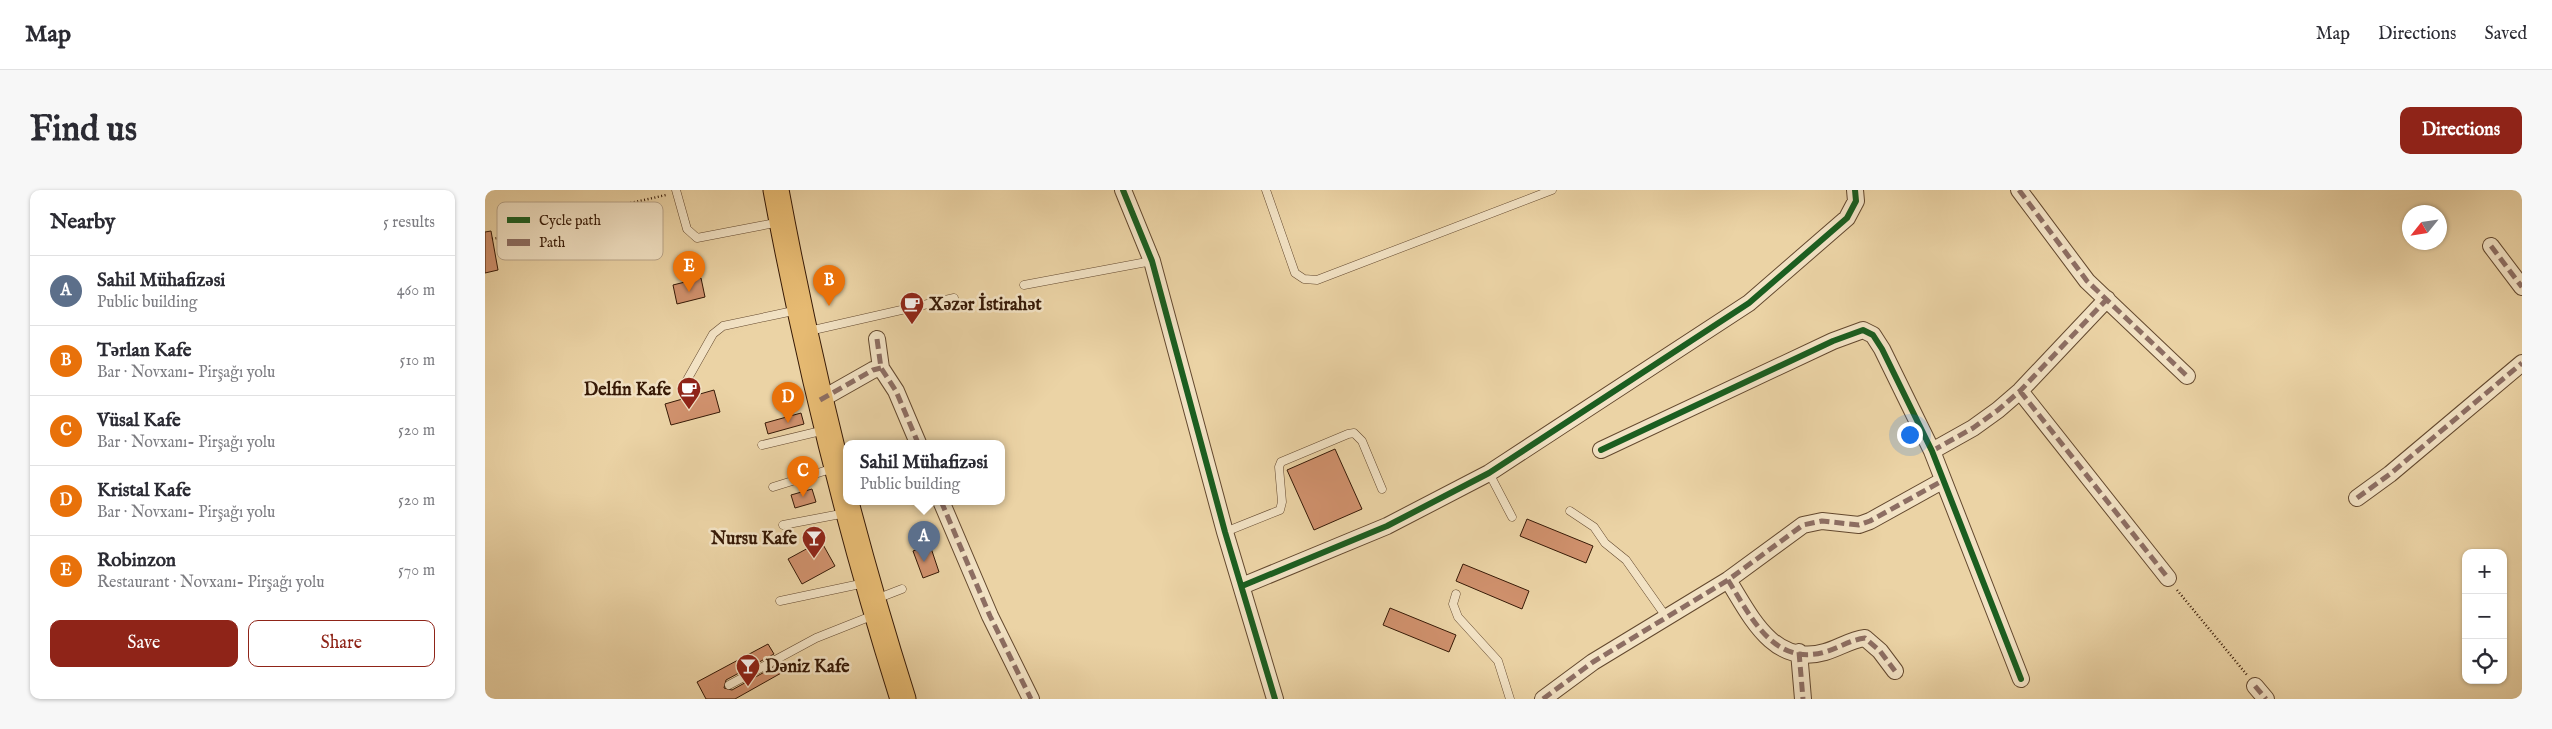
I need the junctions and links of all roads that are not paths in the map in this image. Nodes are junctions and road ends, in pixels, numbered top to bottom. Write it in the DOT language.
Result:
graph roads {
  1 [pos="776,190"];
  2 [pos="1266,190"];
  3 [pos="1552,190"];
  4 [pos="1855,190"];
  5 [pos="2019,190"];
  6 [pos="1127,191"];
  7 [pos="676,192"];
  8 [pos="782,222"];
  9 [pos="2491,246"];
  10 [pos="1152,261"];
  11 [pos="1024,285"];
  12 [pos="2522,287"];
  13 [pos="954,298"];
  14 [pos="2107,299"];
  15 [pos="802,321"];
  16 [pos="877,339"];
  17 [pos="2522,363"];
  18 [pos="881,368"];
  19 [pos="2187,376"];
  20 [pos="687,380"];
  21 [pos="2019,391"];
  22 [pos="820,400"];
  23 [pos="827,429"];
  24 [pos="917,440"];
  25 [pos="762,445"];
  26 [pos="1601,450"];
  27 [pos="1932,451"];
  28 [pos="836,467"];
  29 [pos="1489,473"];
  30 [pos="1943,481"];
  31 [pos="773,487"];
  32 [pos="1382,489"];
  33 [pos="843,494"];
  34 [pos="2357,498"];
  35 [pos="846,505"];
  36 [pos="943,505"];
  37 [pos="1570,511"];
  38 [pos="848,513"];
  39 [pos="1511,517"];
  40 [pos="783,525"];
  41 [pos="1225,532"];
  42 [pos="2168,578"];
  43 [pos="1728,580"];
  44 [pos="1242,586"];
  45 [pos="902,589"];
  46 [pos="1456,594"];
  47 [pos="871,599"];
  48 [pos="780,601"];
  49 [pos="1667,618"];
  50 [pos="1799,652"];
  51 [pos="1895,671"];
  52 [pos="2021,679"];
  53 [pos="729,685"];
  54 [pos="2255,686"];
  55 [pos="903,699"];
  56 [pos="1031,699"];
  57 [pos="1275,699"];
  58 [pos="1510,699"];
  59 [pos="1543,699"];
  60 [pos="1803,699"];
  61 [pos="2266,699"];
  1 -- 8 [label="main road"];
  2 -- 3 [label="lane"];
  4 -- 29 [label="street"];
  5 -- 14 [label="street"];
  6 -- 10 [label="street"];
  7 -- 8 [label="lane"];
  8 -- 15 [label="main road"];
  9 -- 12 [label="street"];
  10 -- 11 [label="lane"];
  10 -- 41 [label="street"];
  13 -- 15 [label="lane"];
  14 -- 19 [label="street"];
  14 -- 21 [label="street"];
  15 -- 20 [label="lane"];
  15 -- 22 [label="main road"];
  16 -- 18 [label="street"];
  17 -- 34 [label="street"];
  18 -- 22 [label="street"];
  18 -- 24 [label="street"];
  21 -- 27 [label="street"];
  21 -- 42 [label="street"];
  22 -- 23 [label="main road"];
  23 -- 25 [label="lane"];
  23 -- 28 [label="main road"];
  26 -- 27 [label="street"];
  27 -- 30 [label="street"];
  28 -- 31 [label="lane"];
  28 -- 33 [label="main road"];
  29 -- 39 [label="lane"];
  29 -- 44 [label="street"];
  30 -- 43 [label="street"];
  30 -- 52 [label="street"];
  32 -- 41 [label="lane"];
  35 -- 38 [label="main road"];
  36 -- 56 [label="street"];
  37 -- 49 [label="lane"];
  38 -- 40 [label="lane"];
  38 -- 47 [label="main road"];
  41 -- 44 [label="street"];
  43 -- 49 [label="street"];
  43 -- 50 [label="street"];
  44 -- 57 [label="street"];
  45 -- 47 [label="lane"];
  46 -- 58 [label="lane"];
  47 -- 48 [label="lane"];
  47 -- 53 [label="lane"];
  47 -- 55 [label="main road"];
  49 -- 59 [label="street"];
  50 -- 51 [label="street"];
  50 -- 60 [label="street"];
  54 -- 61 [label="street"];
}
